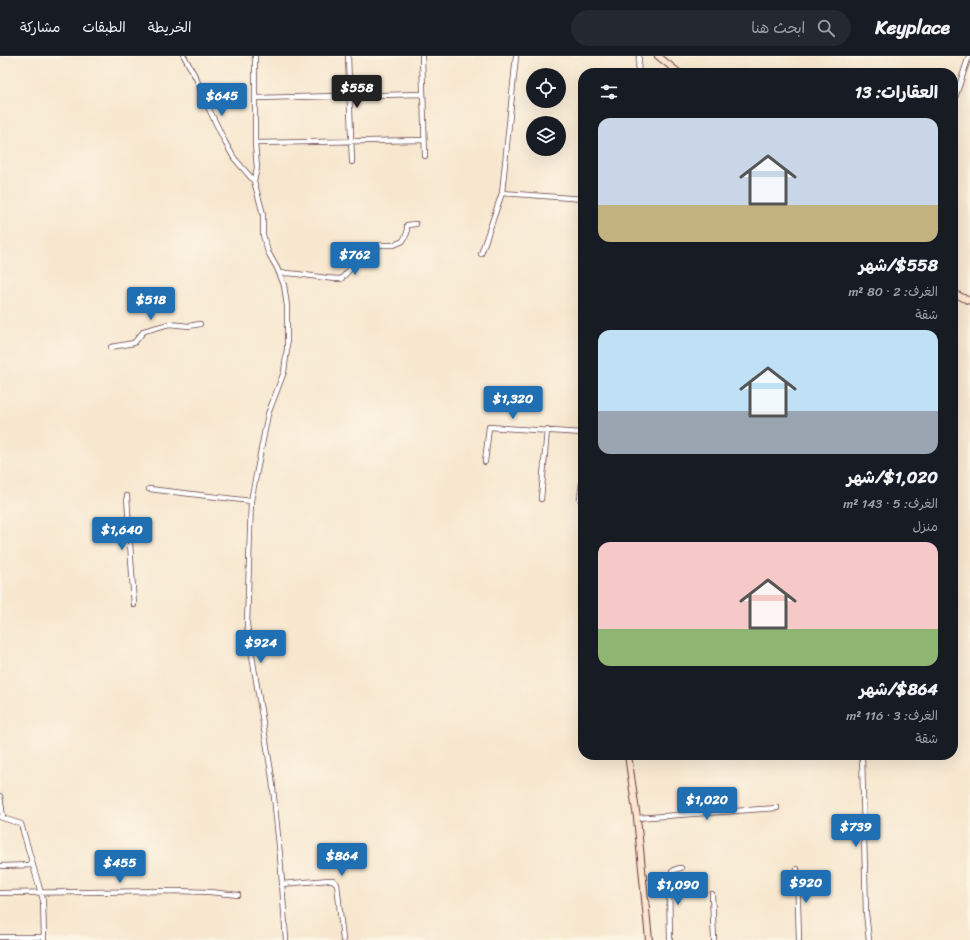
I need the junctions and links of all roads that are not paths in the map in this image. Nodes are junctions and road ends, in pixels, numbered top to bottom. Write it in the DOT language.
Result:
graph roads {
  1 [pos="184,56"];
  2 [pos="255,56"];
  3 [pos="348,56"];
  4 [pos="422,56"];
  5 [pos="516,56"];
  6 [pos="639,56"];
  7 [pos="658,56"];
  8 [pos="969,56"];
  9 [pos="638,68"];
  10 [pos="673,68"];
  11 [pos="958,89"];
  12 [pos="422,94"];
  13 [pos="348,95"];
  14 [pos="256,98"];
  15 [pos="424,140"];
  16 [pos="350,141"];
  17 [pos="255,143"];
  18 [pos="425,156"];
  19 [pos="352,162"];
  20 [pos="254,181"];
  21 [pos="502,193"];
  22 [pos="578,200"];
  23 [pos="416,224"];
  24 [pos="480,254"];
  25 [pos="279,273"];
  26 [pos="958,295"];
  27 [pos="970,301"];
  28 [pos="200,324"];
  29 [pos="111,347"];
  30 [pos="547,430"];
  31 [pos="578,433"];
  32 [pos="485,462"];
  33 [pos="149,489"];
  34 [pos="127,496"];
  35 [pos="541,499"];
  36 [pos="251,501"];
  37 [pos="134,605"];
  38 [pos="629,760"];
  39 [pos="862,760"];
  40 [pos="0,796"];
  41 [pos="777,808"];
  42 [pos="2,818"];
  43 [pos="637,818"];
  44 [pos="33,865"];
  45 [pos="0,866"];
  46 [pos="681,868"];
  47 [pos="797,869"];
  48 [pos="282,884"];
  49 [pos="41,893"];
  50 [pos="0,894"];
  51 [pos="712,894"];
  52 [pos="238,895"];
  53 [pos="0,937"];
  54 [pos="44,938"];
  55 [pos="286,940"];
  56 [pos="343,940"];
  57 [pos="649,940"];
  58 [pos="670,940"];
  59 [pos="714,940"];
  60 [pos="799,940"];
  61 [pos="869,940"];
  1 -- 20 [label="street"];
  2 -- 14 [label="street"];
  3 -- 13 [label="street"];
  4 -- 12 [label="street"];
  5 -- 21 [label="street"];
  6 -- 9 [label="street"];
  7 -- 10 [label="street"];
  8 -- 11 [label="street"];
  12 -- 13 [label="street"];
  12 -- 15 [label="street"];
  13 -- 14 [label="street"];
  13 -- 16 [label="street"];
  14 -- 17 [label="street"];
  15 -- 16 [label="street"];
  15 -- 18 [label="street"];
  16 -- 17 [label="street"];
  16 -- 19 [label="street"];
  17 -- 20 [label="street"];
  20 -- 25 [label="street"];
  21 -- 22 [label="street"];
  21 -- 24 [label="street"];
  23 -- 25 [label="street"];
  25 -- 36 [label="street"];
  26 -- 27 [label="street"];
  28 -- 29 [label="street"];
  30 -- 31 [label="street"];
  30 -- 32 [label="street"];
  30 -- 35 [label="street"];
  33 -- 36 [label="street"];
  34 -- 37 [label="street"];
  36 -- 48 [label="street"];
  38 -- 43 [label="street"];
  39 -- 61 [label="street"];
  40 -- 42 [label="street"];
  41 -- 43 [label="street"];
  42 -- 44 [label="street"];
  43 -- 57 [label="street"];
  44 -- 45 [label="street"];
  44 -- 49 [label="street"];
  46 -- 58 [label="street"];
  47 -- 60 [label="street"];
  48 -- 55 [label="street"];
  48 -- 56 [label="street"];
  49 -- 50 [label="street"];
  49 -- 52 [label="street"];
  49 -- 54 [label="street"];
  51 -- 59 [label="street"];
  53 -- 54 [label="street"];
}
